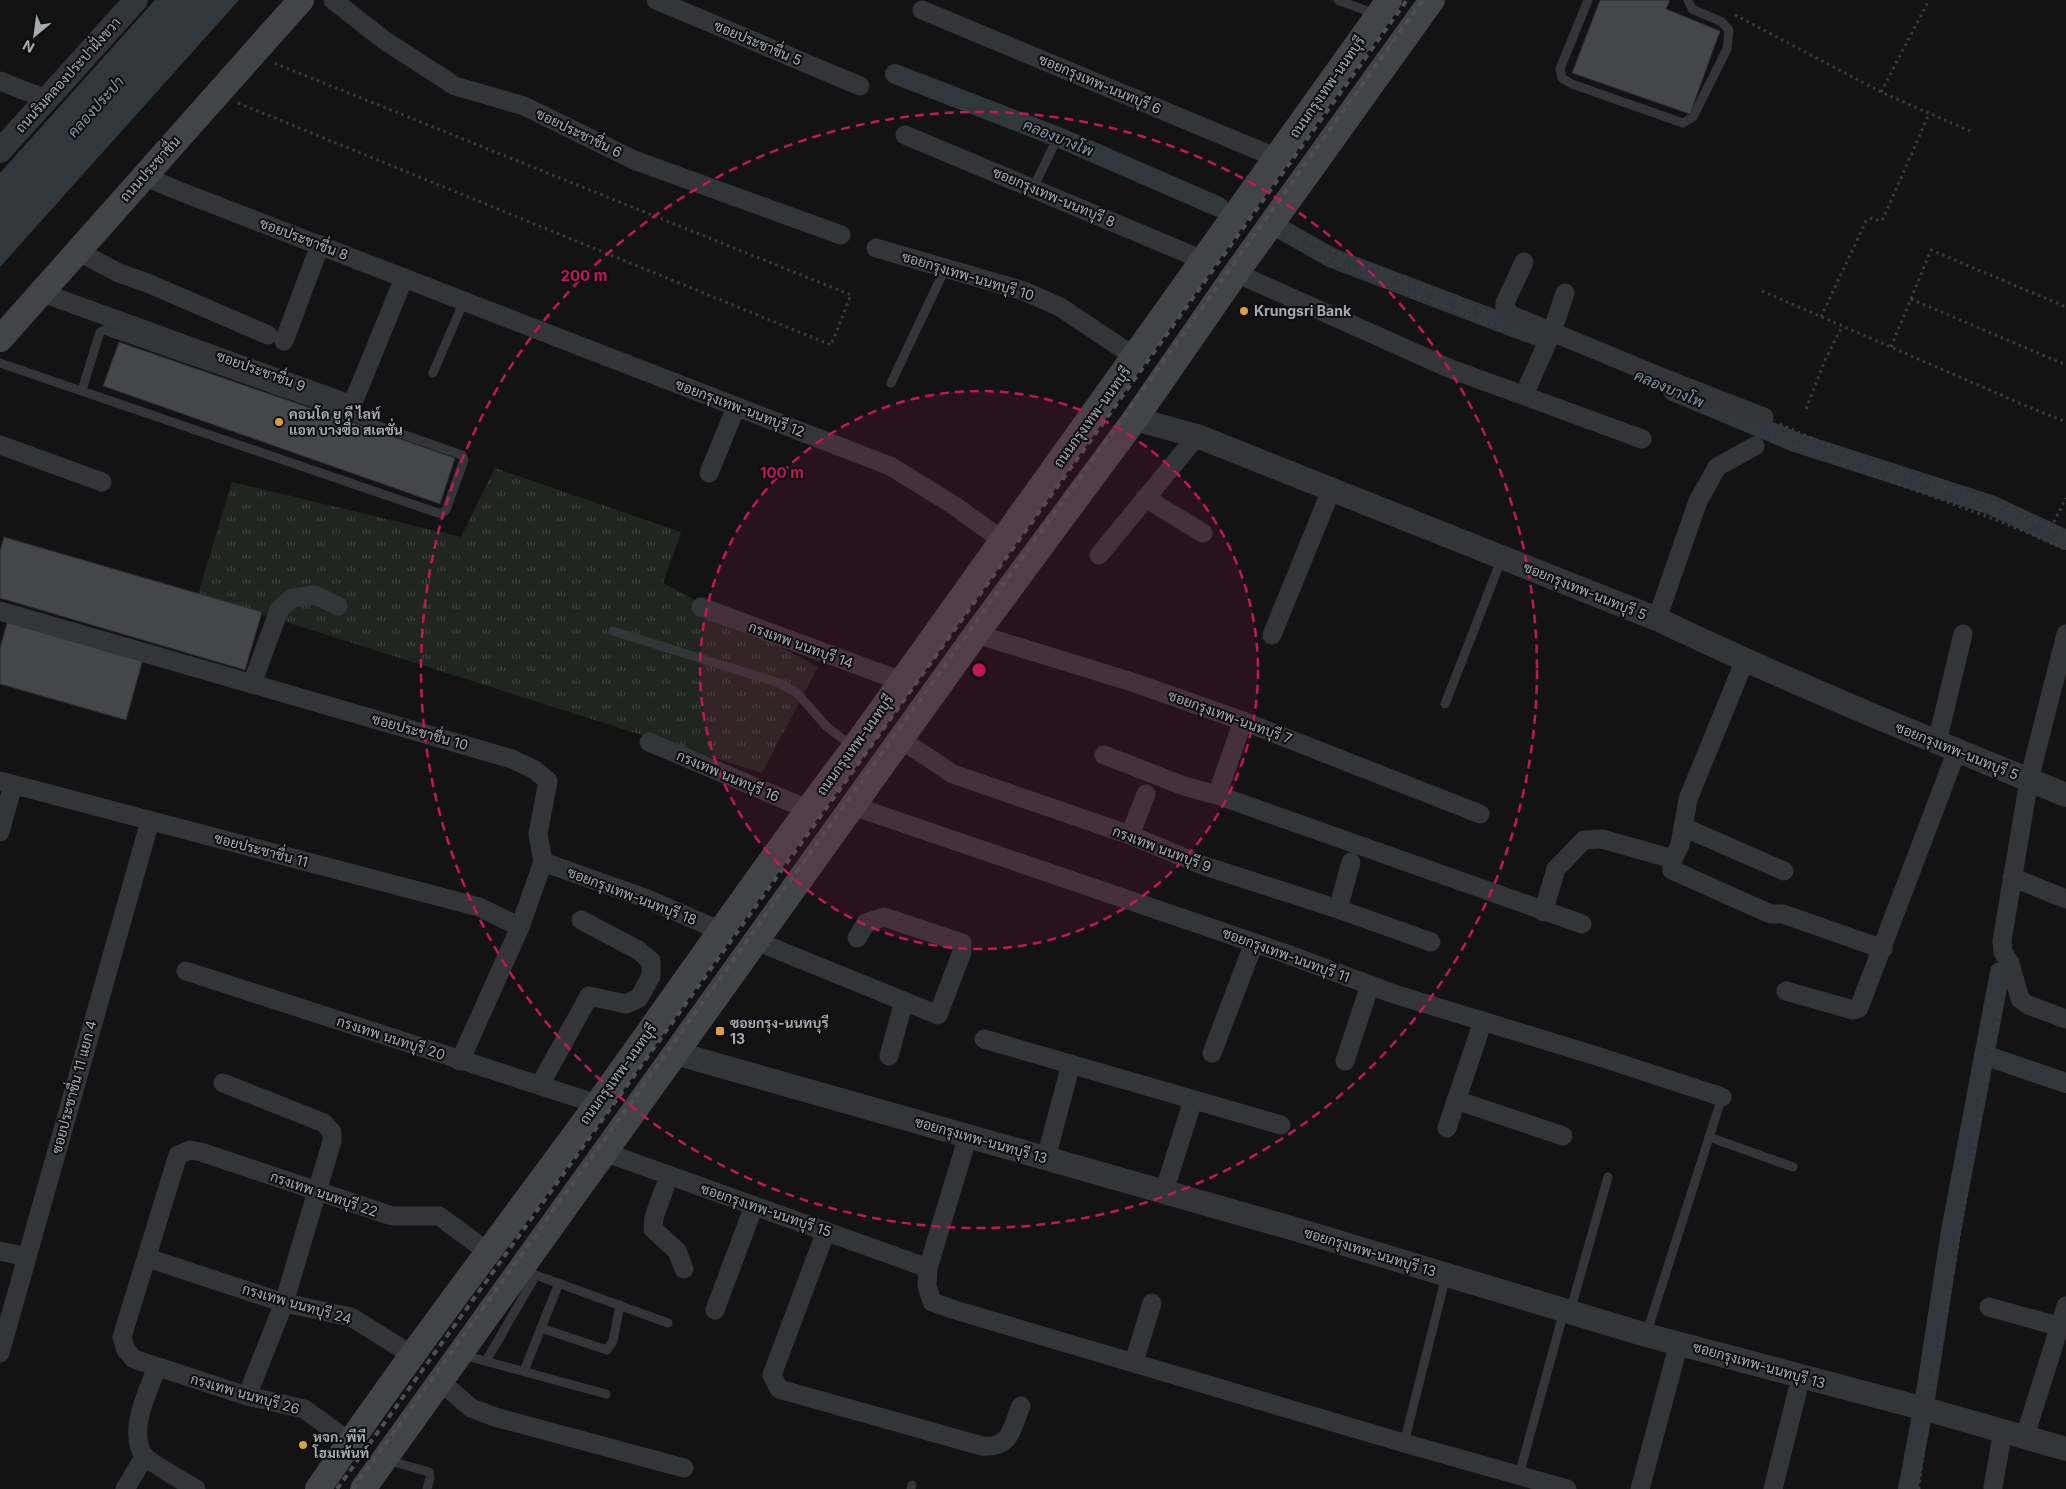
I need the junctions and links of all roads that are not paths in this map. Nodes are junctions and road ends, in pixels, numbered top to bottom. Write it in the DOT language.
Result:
graph roads {
  1 [pos="136,0"];
  2 [pos="301,0"];
  3 [pos="333,0"];
  4 [pos="656,0"];
  5 [pos="1338,0"];
  6 [pos="1432,0"];
  7 [pos="1588,0"];
  8 [pos="1688,0"];
  9 [pos="1384,8"];
  10 [pos="922,10"];
  11 [pos="0,81"];
  12 [pos="860,86"];
  13 [pos="46,99"];
  14 [pos="905,135"];
  15 [pos="1053,147"];
  16 [pos="0,151"];
  17 [pos="1277,158"];
  18 [pos="144,176"];
  19 [pos="1033,188"];
  20 [pos="841,234"];
  21 [pos="320,245"];
  22 [pos="876,248"];
  23 [pos="77,250"];
  24 [pos="1202,260"];
  25 [pos="1524,262"];
  26 [pos="945,268"];
  27 [pos="1233,277"];
  28 [pos="404,278"];
  29 [pos="40,292"];
  30 [pos="1565,293"];
  31 [pos="464,301"];
  32 [pos="1549,336"];
  33 [pos="0,339"];
  34 [pos="1134,357"];
  35 [pos="0,363"];
  36 [pos="433,373"];
  37 [pos="891,383"];
  38 [pos="82,390"];
  39 [pos="1524,395"];
  40 [pos="736,407"];
  41 [pos="1764,416"];
  42 [pos="1135,419"];
  43 [pos="1197,436"];
  44 [pos="1642,439"];
  45 [pos="0,445"];
  46 [pos="1755,446"];
  47 [pos="709,473"];
  48 [pos="102,482"];
  49 [pos="1332,488"];
  50 [pos="1145,498"];
  51 [pos="1202,533"];
  52 [pos="1002,540"];
  53 [pos="1099,555"];
  54 [pos="1502,558"];
  55 [pos="338,606"];
  56 [pos="701,607"];
  57 [pos="0,611"];
  58 [pos="1657,619"];
  59 [pos="614,631"];
  60 [pos="976,634"];
  61 [pos="1963,634"];
  62 [pos="2066,634"];
  63 [pos="1272,635"];
  64 [pos="1745,660"];
  65 [pos="901,681"];
  66 [pos="252,684"];
  67 [pos="1445,704"];
  68 [pos="1243,720"];
  69 [pos="900,739"];
  70 [pos="650,742"];
  71 [pos="1947,746"];
  72 [pos="854,748"];
  73 [pos="1104,755"];
  74 [pos="2029,780"];
  75 [pos="6,783"];
  76 [pos="1146,794"];
  77 [pos="1218,795"];
  78 [pos="2066,795"];
  79 [pos="853,806"];
  80 [pos="808,809"];
  81 [pos="1480,814"];
  82 [pos="150,821"];
  83 [pos="1683,827"];
  84 [pos="0,832"];
  85 [pos="1130,835"];
  86 [pos="1673,859"];
  87 [pos="542,862"];
  88 [pos="1351,862"];
  89 [pos="1784,871"];
  90 [pos="2012,877"];
  91 [pos="2066,899"];
  92 [pos="1338,909"];
  93 [pos="1543,912"];
  94 [pos="581,920"];
  95 [pos="1582,924"];
  96 [pos="520,927"];
  97 [pos="721,931"];
  98 [pos="857,938"];
  99 [pos="756,941"];
  100 [pos="1431,942"];
  101 [pos="1254,943"];
  102 [pos="1883,949"];
  103 [pos="186,971"];
  104 [pos="1370,985"];
  105 [pos="1786,991"];
  106 [pos="904,1002"];
  107 [pos="2066,1019"];
  108 [pos="1483,1021"];
  109 [pos="646,1035"];
  110 [pos="984,1040"];
  111 [pos="675,1053"];
  112 [pos="1212,1053"];
  113 [pos="889,1056"];
  114 [pos="460,1061"];
  115 [pos="1345,1061"];
  116 [pos="1071,1064"];
  117 [pos="223,1083"];
  118 [pos="540,1085"];
  119 [pos="1722,1097"];
  120 [pos="1193,1100"];
  121 [pos="1456,1100"];
  122 [pos="597,1104"];
  123 [pos="1281,1125"];
  124 [pos="1447,1128"];
  125 [pos="968,1136"];
  126 [pos="1563,1136"];
  127 [pos="1709,1137"];
  128 [pos="604,1152"];
  129 [pos="1046,1158"];
  130 [pos="1793,1167"];
  131 [pos="669,1176"];
  132 [pos="1608,1177"];
  133 [pos="316,1191"];
  134 [pos="1164,1192"];
  135 [pos="754,1206"];
  136 [pos="826,1231"];
  137 [pos="0,1251"];
  138 [pos="488,1252"];
  139 [pos="27,1257"];
  140 [pos="148,1258"];
  141 [pos="928,1268"];
  142 [pos="684,1269"];
  143 [pos="528,1272"];
  144 [pos="1446,1275"];
  145 [pos="559,1283"];
  146 [pos="284,1303"];
  147 [pos="1152,1303"];
  148 [pos="620,1305"];
  149 [pos="2066,1306"];
  150 [pos="1989,1307"];
  151 [pos="715,1310"];
  152 [pos="1567,1312"];
  153 [pos="668,1322"];
  154 [pos="2061,1327"];
  155 [pos="541,1328"];
  156 [pos="1646,1334"];
  157 [pos="1680,1342"];
  158 [pos="0,1353"];
  159 [pos="460,1354"];
  160 [pos="412,1355"];
  161 [pos="134,1359"];
  162 [pos="486,1361"];
  163 [pos="1134,1362"];
  164 [pos="156,1367"];
  165 [pos="524,1372"];
  166 [pos="1801,1377"];
  167 [pos="440,1381"];
  168 [pos="606,1394"];
  169 [pos="247,1396"];
  170 [pos="1022,1406"];
  171 [pos="2002,1430"];
  172 [pos="2025,1436"];
  173 [pos="350,1442"];
  174 [pos="1404,1443"];
  175 [pos="2066,1449"];
  176 [pos="145,1456"];
  177 [pos="384,1459"];
  178 [pos="684,1468"];
  179 [pos="1519,1475"];
  180 [pos="1993,1487"];
  181 [pos="125,1489"];
  182 [pos="196,1489"];
  183 [pos="318,1489"];
  184 [pos="362,1489"];
  185 [pos="427,1489"];
  186 [pos="1567,1489"];
  187 [pos="1640,1489"];
  188 [pos="1773,1489"];
  1 -- 13 [label="street, ถนนริมคลองประปาฝั่งขวา"];
  2 -- 18 [label="main road, ถนนประชาชื่น"];
  3 -- 20 [label="street, ซอยประชาชื่น 6"];
  4 -- 12 [label="street, ซอยประชาชื่น 5"];
  5 -- 9 [label="lane"];
  6 -- 27 [label="main road"];
  7 -- 8 [label="lane"];
  9 -- 17 [label="main road, ถนนกรุงเทพ-นนทบุรี"];
  10 -- 17 [label="street, ซอยกรุงเทพ-นนทบุรี 6"];
  11 -- 13 [label="street"];
  13 -- 16 [label="street, ถนนริมคลองประปาฝั่งขวา"];
  14 -- 19 [label="street, ซอยกรุงเทพ-นนทบุรี 8"];
  15 -- 19 [label="lane"];
  17 -- 24 [label="main road, ถนนกรุงเทพ-นนทบุรี"];
  18 -- 21 [label="street, ซอยประชาชื่น 8"];
  18 -- 23 [label="main road, ถนนประชาชื่น"];
  19 -- 24 [label="street, ซอยกรุงเทพ-นนทบุรี 8"];
  21 -- 23 [label="street"];
  21 -- 28 [label="street, ซอยประชาชื่น 8"];
  22 -- 26 [label="street, ซอยกรุงเทพ-นนทบุรี 10"];
  23 -- 29 [label="main road, ถนนประชาชื่น"];
  24 -- 27 [label="main road"];
  24 -- 34 [label="main road, ถนนกรุงเทพ-นนทบุรี"];
  25 -- 32 [label="street"];
  26 -- 34 [label="street, ซอยกรุงเทพ-นนทบุรี 10"];
  26 -- 37 [label="lane"];
  27 -- 39 [label="street"];
  27 -- 42 [label="main road"];
  28 -- 29 [label="street, ซอยประชาชื่น 9"];
  28 -- 31 [label="street, ซอยประชาชื่น 8"];
  29 -- 33 [label="main road, ถนนประชาชื่น"];
  30 -- 32 [label="street"];
  31 -- 36 [label="lane"];
  31 -- 40 [label="street, ซอยกรุงเทพ-นนทบุรี 12"];
  32 -- 39 [label="street"];
  32 -- 41 [label="street"];
  34 -- 52 [label="main road, ถนนกรุงเทพ-นนทบุรี"];
  35 -- 38 [label="lane"];
  38 -- 38 [label="lane"];
  39 -- 44 [label="street"];
  40 -- 47 [label="street"];
  40 -- 52 [label="street, ซอยกรุงเทพ-นนทบุรี 12"];
  42 -- 43 [label="street, ซอยกรุงเทพ-นนทบุรี 5"];
  42 -- 60 [label="main road"];
  43 -- 49 [label="street, ซอยกรุงเทพ-นนทบุรี 5"];
  43 -- 50 [label="street"];
  45 -- 48 [label="street"];
  46 -- 58 [label="street"];
  49 -- 54 [label="street, ซอยกรุงเทพ-นนทบุรี 5"];
  49 -- 63 [label="street"];
  50 -- 51 [label="street"];
  50 -- 53 [label="street"];
  52 -- 65 [label="main road, ถนนกรุงเทพ-นนทบุรี"];
  54 -- 58 [label="street, ซอยกรุงเทพ-นนทบุรี 5"];
  54 -- 67 [label="lane"];
  55 -- 66 [label="street"];
  56 -- 65 [label="street, กรงเทพ นนทบุรี 14"];
  57 -- 66 [label="street, ซอยประชาชื่น 10"];
  58 -- 64 [label="street, ซอยกรุงเทพ-นนทบุรี 5"];
  59 -- 72 [label="lane"];
  60 -- 68 [label="street, ซอยกรุงเทพ-นนทบุรี 7"];
  60 -- 69 [label="main road"];
  61 -- 71 [label="street"];
  62 -- 74 [label="street"];
  64 -- 71 [label="street, ซอยกรุงเทพ-นนทบุรี 5"];
  64 -- 83 [label="street"];
  65 -- 72 [label="main road, ถนนกรุงเทพ-นนทบุรี"];
  66 -- 87 [label="street, ซอยประชาชื่น 10"];
  68 -- 77 [label="street"];
  68 -- 81 [label="street, ซอยกรุงเทพ-นนทบุรี 7"];
  69 -- 79 [label="main road"];
  69 -- 85 [label="street, กรงเทพ นนทบุรี 9"];
  70 -- 80 [label="street, กรงเทพ นนทบุรี 16"];
  71 -- 74 [label="street, ซอยกรุงเทพ-นนทบุรี 5"];
  71 -- 102 [label="street"];
  72 -- 80 [label="main road, ถนนกรุงเทพ-นนทบุรี"];
  73 -- 77 [label="street"];
  74 -- 78 [label="street, ซอยกรุงเทพ-นนทบุรี 5"];
  74 -- 90 [label="street"];
  75 -- 82 [label="street, ซอยประชาชื่น 11"];
  75 -- 84 [label="street"];
  76 -- 85 [label="street"];
  77 -- 93 [label="street"];
  79 -- 99 [label="main road"];
  79 -- 101 [label="street, ซอยกรุงเทพ-นนทบุรี 11"];
  80 -- 97 [label="main road, ถนนกรุงเทพ-นนทบุรี"];
  82 -- 96 [label="street, ซอยประชาชื่น 11"];
  82 -- 139 [label="street, ซอยประชาชื่น 11 แยก 4"];
  83 -- 86 [label="street"];
  83 -- 89 [label="street"];
  85 -- 92 [label="street, กรงเทพ นนทบุรี 9"];
  86 -- 93 [label="street"];
  86 -- 102 [label="street"];
  87 -- 96 [label="street, ซอยประชาชื่น 10"];
  87 -- 97 [label="street, ซอยกรุงเทพ-นนทบุรี 18"];
  88 -- 92 [label="street"];
  90 -- 91 [label="street"];
  90 -- 107 [label="street"];
  92 -- 100 [label="street, กรงเทพ นนทบุรี 9"];
  93 -- 95 [label="street"];
  94 -- 118 [label="street"];
  96 -- 114 [label="street, ซอยประชาชื่น 10"];
  97 -- 109 [label="main road, ถนนกรุงเทพ-นนทบุรี"];
  98 -- 106 [label="street"];
  99 -- 106 [label="street"];
  99 -- 111 [label="main road"];
  101 -- 104 [label="street, ซอยกรุงเทพ-นนทบุรี 11"];
  101 -- 112 [label="street"];
  102 -- 105 [label="street"];
  103 -- 114 [label="street, กรงเทพ นนทบุรี 20"];
  104 -- 108 [label="street, ซอยกรุงเทพ-นนทบุรี 11"];
  104 -- 115 [label="street"];
  106 -- 113 [label="street"];
  108 -- 119 [label="street, ซอยกรุงเทพ-นนทบุรี 11"];
  108 -- 121 [label="street"];
  109 -- 111 [label="main road"];
  109 -- 122 [label="main road, ถนนกรุงเทพ-นนทบุรี"];
  110 -- 116 [label="street"];
  111 -- 125 [label="street, ซอยกรุงเทพ-นนทบุรี 13"];
  111 -- 128 [label="main road"];
  114 -- 118 [label="street, กรงเทพ นนทบุรี 20"];
  116 -- 120 [label="street"];
  116 -- 129 [label="street"];
  117 -- 133 [label="street"];
  118 -- 122 [label="street, กรงเทพ นนทบุรี 20"];
  119 -- 127 [label="lane"];
  120 -- 123 [label="street"];
  120 -- 134 [label="street"];
  121 -- 124 [label="street"];
  121 -- 126 [label="street"];
  122 -- 138 [label="main road, ถนนกรุงเทพ-นนทบุรี"];
  125 -- 129 [label="street, ซอยกรุงเทพ-นนทบุรี 13"];
  125 -- 141 [label="street"];
  127 -- 130 [label="lane"];
  127 -- 156 [label="lane"];
  128 -- 131 [label="street, ซอยกรุงเทพ-นนทบุรี 15"];
  128 -- 143 [label="main road"];
  129 -- 134 [label="street, ซอยกรุงเทพ-นนทบุรี 13"];
  131 -- 135 [label="street, ซอยกรุงเทพ-นนทบุรี 15"];
  131 -- 142 [label="street"];
  132 -- 152 [label="lane"];
  133 -- 138 [label="street, กรงเทพ นนทบุรี 22"];
  133 -- 140 [label="street, กรงเทพ นนทบุรี 22"];
  133 -- 146 [label="street"];
  134 -- 144 [label="street, ซอยกรุงเทพ-นนทบุรี 13"];
  135 -- 136 [label="street, ซอยกรุงเทพ-นนทบุรี 15"];
  135 -- 151 [label="street"];
  136 -- 141 [label="street, ซอยกรุงเทพ-นนทบุรี 15"];
  136 -- 170 [label="street"];
  137 -- 139 [label="street"];
  138 -- 160 [label="main road, ถนนกรุงเทพ-นนทบุรี"];
  139 -- 158 [label="street, ซอยประชาชื่น 11 แยก 4"];
  140 -- 146 [label="street, กรงเทพ นนทบุรี 24"];
  140 -- 161 [label="street, กรงเทพ นนทบุรี 22"];
  141 -- 163 [label="street"];
  143 -- 145 [label="lane"];
  143 -- 159 [label="main road"];
  143 -- 162 [label="lane"];
  144 -- 152 [label="street, ซอยกรุงเทพ-นนทบุรี 13"];
  144 -- 174 [label="lane"];
  145 -- 148 [label="lane"];
  145 -- 155 [label="lane"];
  146 -- 160 [label="street, กรงเทพ นนทบุรี 24"];
  146 -- 169 [label="street"];
  147 -- 163 [label="street"];
  148 -- 153 [label="lane"];
  148 -- 155 [label="lane"];
  149 -- 154 [label="street"];
  150 -- 154 [label="street"];
  152 -- 156 [label="street, ซอยกรุงเทพ-นนทบุรี 13"];
  152 -- 179 [label="lane"];
  154 -- 172 [label="street"];
  155 -- 165 [label="lane"];
  156 -- 157 [label="street, ซอยกรุงเทพ-นนทบุรี 13"];
  157 -- 166 [label="street, ซอยกรุงเทพ-นนทบุรี 13"];
  157 -- 187 [label="street"];
  159 -- 162 [label="lane"];
  159 -- 167 [label="main road"];
  160 -- 173 [label="main road, ถนนกรุงเทพ-นนทบุรี"];
  161 -- 164 [label="street, กรงเทพ นนทบุรี 26"];
  162 -- 165 [label="lane"];
  163 -- 174 [label="street"];
  164 -- 169 [label="street, กรงเทพ นนทบุรี 26"];
  164 -- 176 [label="street"];
  165 -- 168 [label="lane"];
  166 -- 171 [label="street, ซอยกรุงเทพ-นนทบุรี 13"];
  166 -- 188 [label="street"];
  167 -- 177 [label="main road"];
  167 -- 178 [label="street"];
  169 -- 173 [label="street, กรงเทพ นนทบุรี 26"];
  171 -- 172 [label="street, ซอยกรุงเทพ-นนทบุรี 13"];
  171 -- 180 [label="street"];
  172 -- 175 [label="street, ซอยกรุงเทพ-นนทบุรี 13"];
  173 -- 183 [label="main road, ถนนกรุงเทพ-นนทบุรี"];
  174 -- 179 [label="street"];
  176 -- 181 [label="street"];
  176 -- 182 [label="street"];
  177 -- 184 [label="main road"];
  177 -- 185 [label="lane"];
  179 -- 186 [label="street"];
}
